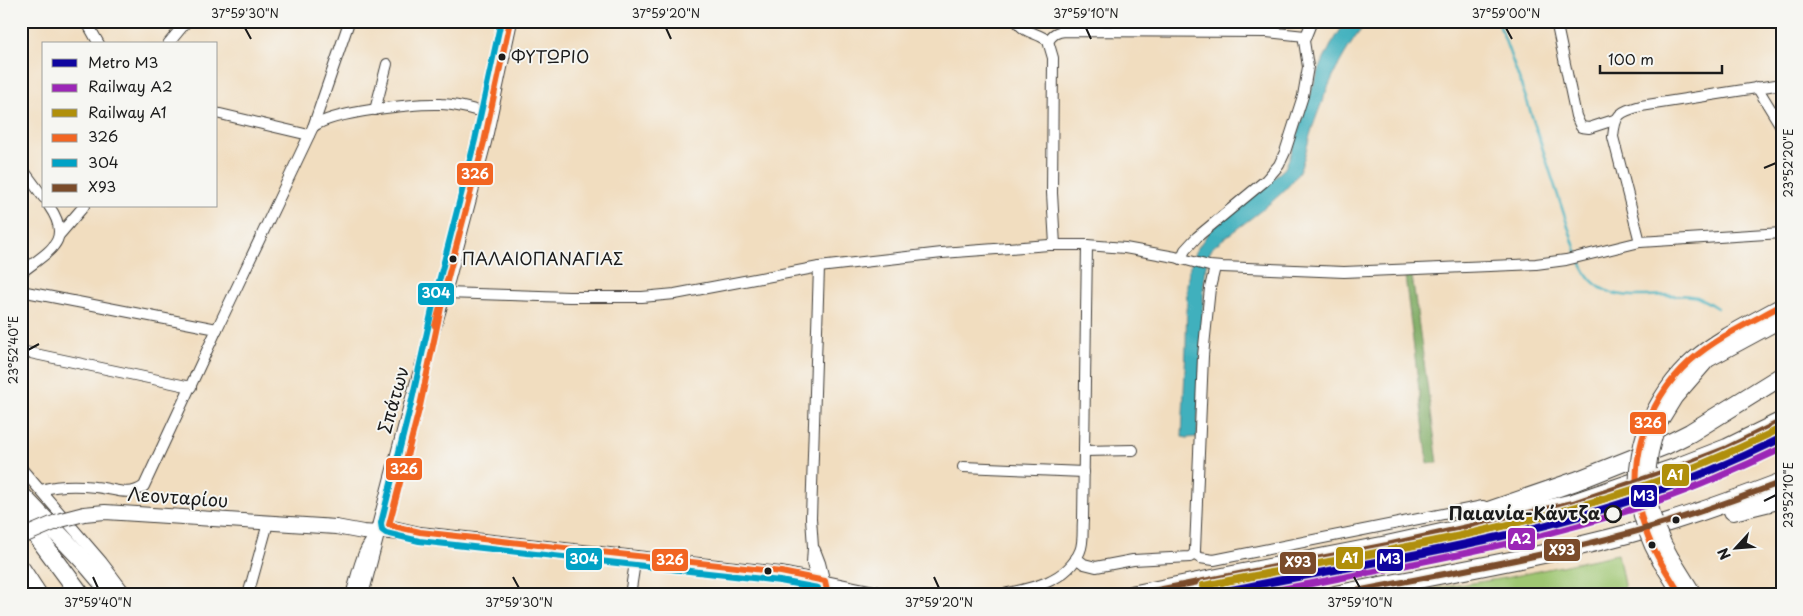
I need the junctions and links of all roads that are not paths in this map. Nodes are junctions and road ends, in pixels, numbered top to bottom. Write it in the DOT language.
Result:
graph roads {
  1 [pos="86,21"];
  2 [pos="187,21"];
  3 [pos="510,21"];
  4 [pos="1017,21"];
  5 [pos="1312,21"];
  6 [pos="1556,21"];
  7 [pos="348,25"];
  8 [pos="1305,36"];
  9 [pos="1048,41"];
  10 [pos="98,42"];
  11 [pos="170,42"];
  12 [pos="387,64"];
  13 [pos="1782,84"];
  14 [pos="1756,87"];
  15 [pos="375,110"];
  16 [pos="218,113"];
  17 [pos="490,114"];
  18 [pos="1614,120"];
  19 [pos="1782,128"];
  20 [pos="311,131"];
  21 [pos="21,166"];
  22 [pos="42,195"];
  23 [pos="50,208"];
  24 [pos="82,208"];
  25 [pos="1782,233"];
  26 [pos="60,234"];
  27 [pos="1640,242"];
  28 [pos="1055,245"];
  29 [pos="1087,245"];
  30 [pos="1184,260"];
  31 [pos="1212,266"];
  32 [pos="819,267"];
  33 [pos="21,273"];
  34 [pos="21,290"];
  35 [pos="443,298"];
  36 [pos="1782,305"];
  37 [pos="1782,320"];
  38 [pos="217,329"];
  39 [pos="21,351"];
  40 [pos="1782,376"];
  41 [pos="191,387"];
  42 [pos="1782,421"];
  43 [pos="1133,450"];
  44 [pos="1084,451"];
  45 [pos="963,467"];
  46 [pos="21,468"];
  47 [pos="1084,472"];
  48 [pos="1782,482"];
  49 [pos="41,490"];
  50 [pos="21,495"];
  51 [pos="1510,496"];
  52 [pos="1782,499"];
  53 [pos="21,514"];
  54 [pos="268,523"];
  55 [pos="384,529"];
  56 [pos="1630,533"];
  57 [pos="21,537"];
  58 [pos="1387,545"];
  59 [pos="1194,554"];
  60 [pos="636,556"];
  61 [pos="1076,558"];
  62 [pos="1666,560"];
  63 [pos="21,569"];
  64 [pos="820,580"];
  65 [pos="38,595"];
  66 [pos="81,595"];
  67 [pos="112,595"];
  68 [pos="127,595"];
  69 [pos="248,595"];
  70 [pos="351,595"];
  71 [pos="361,595"];
  72 [pos="370,595"];
  73 [pos="630,595"];
  74 [pos="820,595"];
  75 [pos="828,595"];
  76 [pos="893,595"];
  77 [pos="998,595"];
  78 [pos="1131,595"];
  79 [pos="1335,595"];
  80 [pos="1681,595"];
  81 [pos="1695,595"];
  1 -- 10 [label="street"];
  2 -- 11 [label="street"];
  3 -- 17 [label="street, Σπάτων"];
  4 -- 9 [label="street"];
  5 -- 8 [label="street"];
  6 -- 18 [label="street"];
  7 -- 20 [label="street"];
  8 -- 9 [label="street"];
  8 -- 30 [label="street"];
  9 -- 28 [label="street"];
  12 -- 15 [label="street"];
  13 -- 14 [label="street"];
  14 -- 18 [label="street"];
  14 -- 19 [label="street"];
  15 -- 17 [label="street"];
  15 -- 20 [label="street"];
  16 -- 20 [label="street"];
  17 -- 35 [label="street, Σπάτων"];
  18 -- 27 [label="street"];
  20 -- 38 [label="street"];
  21 -- 22 [label="street"];
  23 -- 26 [label="street"];
  24 -- 26 [label="street"];
  25 -- 27 [label="street"];
  26 -- 33 [label="street"];
  27 -- 31 [label="street"];
  28 -- 29 [label="street"];
  28 -- 32 [label="street"];
  29 -- 30 [label="street"];
  29 -- 44 [label="street"];
  30 -- 31 [label="street"];
  31 -- 59 [label="street"];
  32 -- 35 [label="street"];
  32 -- 64 [label="street"];
  34 -- 38 [label="street"];
  35 -- 55 [label="street, Σπάτων"];
  36 -- 62 [label="street, bridge"];
  37 -- 62 [label="street, bridge"];
  38 -- 41 [label="street"];
  39 -- 41 [label="street"];
  40 -- 58 [label="highway"];
  41 -- 49 [label="street"];
  42 -- 58 [label="highway"];
  43 -- 44 [label="street"];
  44 -- 47 [label="street"];
  45 -- 47 [label="street"];
  46 -- 49 [label="street"];
  47 -- 61 [label="street"];
  48 -- 56 [label="highway"];
  49 -- 68 [label="street"];
  50 -- 67 [label="highway"];
  51 -- 59 [label="street"];
  52 -- 56 [label="highway"];
  53 -- 66 [label="highway"];
  54 -- 55 [label="street, Λεονταρίου"];
  54 -- 57 [label="street, Λεονταρίου, bridge"];
  54 -- 69 [label="street"];
  55 -- 60 [label="street"];
  55 -- 70 [label="street"];
  55 -- 71 [label="street, Σπάτων"];
  55 -- 72 [label="street, Σπάτων"];
  56 -- 79 [label="highway"];
  58 -- 78 [label="highway"];
  59 -- 61 [label="street"];
  60 -- 64 [label="street"];
  60 -- 73 [label="street"];
  61 -- 77 [label="street"];
  62 -- 80 [label="street"];
  62 -- 81 [label="street"];
  63 -- 65 [label="highway"];
  64 -- 74 [label="street"];
  64 -- 75 [label="street"];
  64 -- 76 [label="street"];
}
